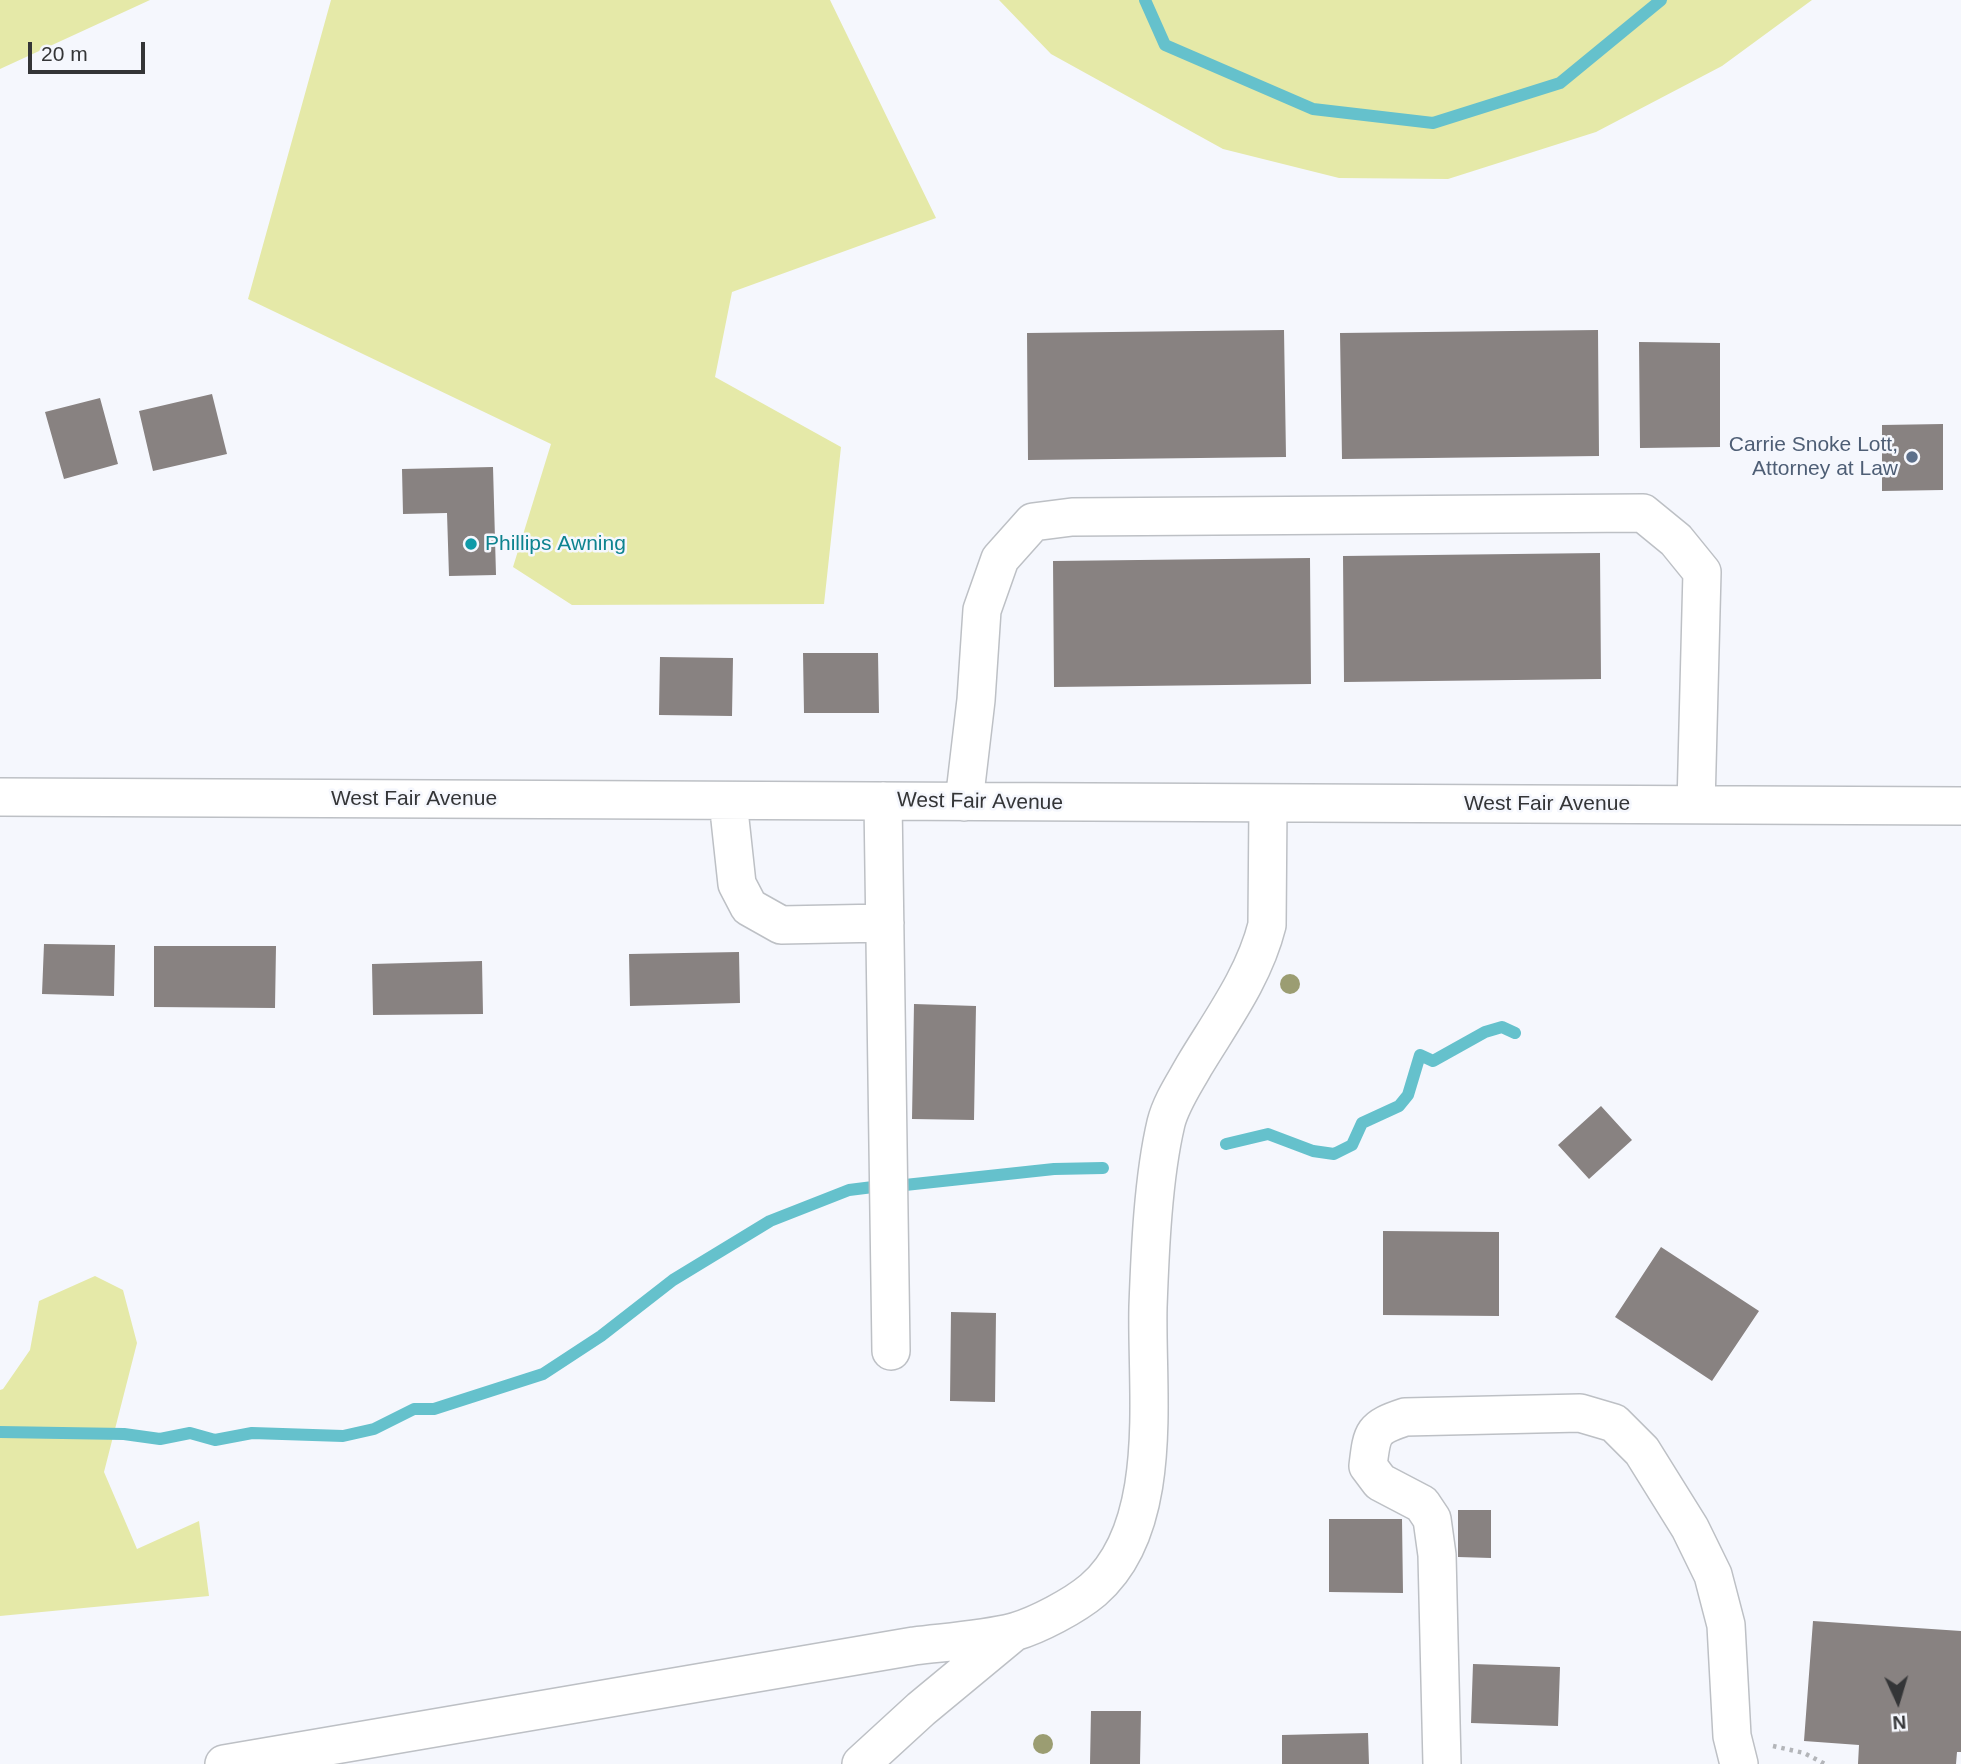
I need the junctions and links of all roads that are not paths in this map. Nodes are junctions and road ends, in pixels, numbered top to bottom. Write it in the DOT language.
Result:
graph roads {
  1 [pos="0,797"];
  2 [pos="728,801"];
  3 [pos="883,801"];
  4 [pos="964,802"];
  5 [pos="1268,804"];
  6 [pos="1696,805"];
  7 [pos="1961,806"];
  8 [pos="885,923"];
  9 [pos="891,1351"];
  10 [pos="1015,1631"];
  11 [pos="914,1646"];
  12 [pos="924,1706"];
  13 [pos="1730,1755"];
  14 [pos="224,1764"];
  15 [pos="861,1764"];
  16 [pos="1442,1764"];
  1 -- 2 [label="street, West Fair Avenue"];
  2 -- 3 [label="street, West Fair Avenue"];
  2 -- 8 [label="street"];
  3 -- 4 [label="street, West Fair Avenue"];
  3 -- 8 [label="street"];
  4 -- 5 [label="street, West Fair Avenue"];
  4 -- 6 [label="street"];
  5 -- 6 [label="street, West Fair Avenue"];
  5 -- 10 [label="street"];
  6 -- 7 [label="street, West Fair Avenue"];
  8 -- 9 [label="street"];
  10 -- 11 [label="street"];
  10 -- 12 [label="street"];
  11 -- 12 [label="street"];
  11 -- 14 [label="street"];
  12 -- 15 [label="street"];
  13 -- 16 [label="street"];
}
